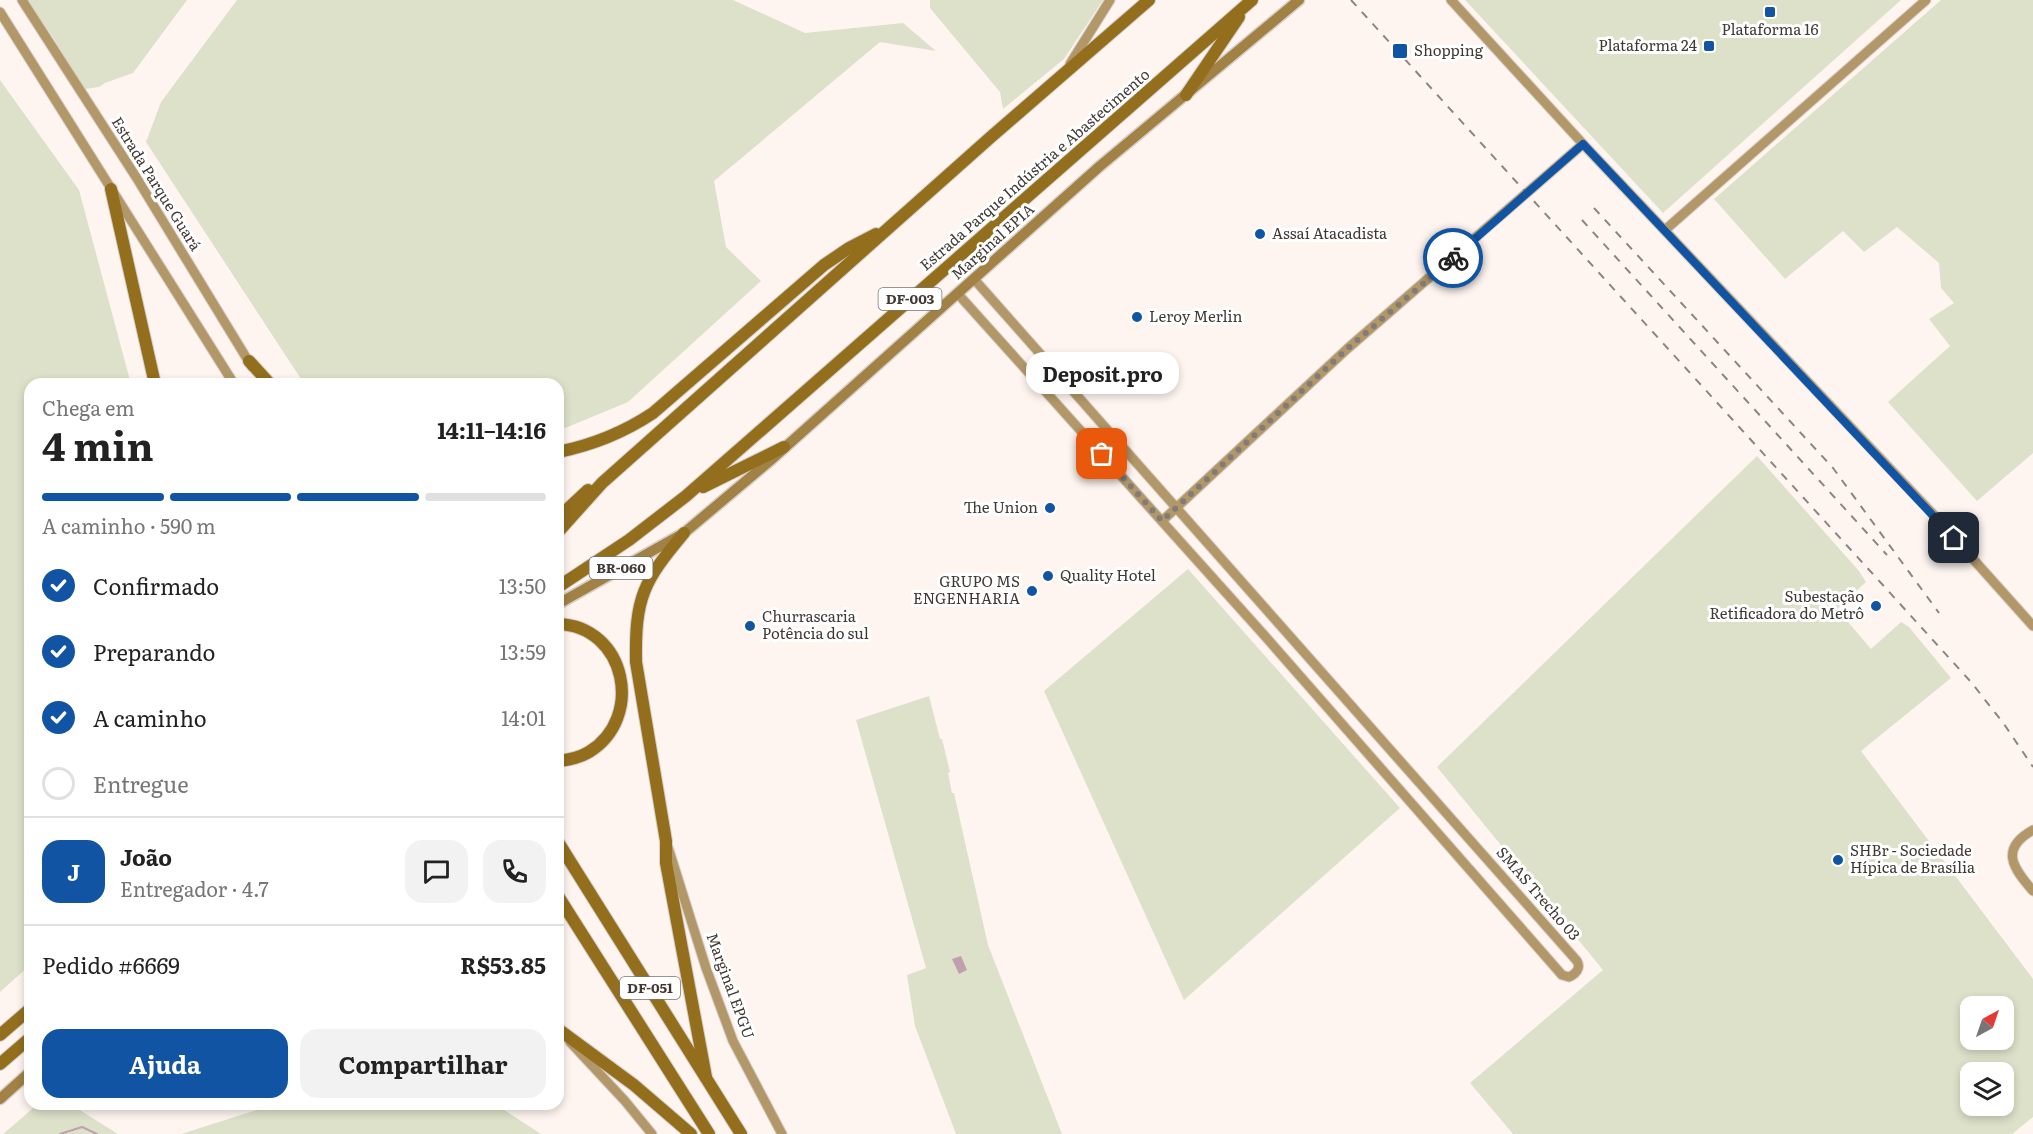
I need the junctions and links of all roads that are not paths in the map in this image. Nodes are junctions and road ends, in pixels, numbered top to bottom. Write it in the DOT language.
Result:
graph roads {
  1 [pos="22,0"];
  2 [pos="1110,0"];
  3 [pos="1149,0"];
  4 [pos="1299,0"];
  5 [pos="1451,0"];
  6 [pos="1926,0"];
  7 [pos="1250,1"];
  8 [pos="0,12"];
  9 [pos="1064,74"];
  10 [pos="1186,95"];
  11 [pos="1583,144"];
  12 [pos="111,189"];
  13 [pos="893,226"];
  14 [pos="1665,231"];
  15 [pos="974,279"];
  16 [pos="958,294"];
  17 [pos="1000,307"];
  18 [pos="985,322"];
  19 [pos="249,361"];
  20 [pos="154,378"];
  21 [pos="230,378"];
  22 [pos="259,378"];
  23 [pos="265,378"];
  24 [pos="784,447"];
  25 [pos="564,450"];
  26 [pos="602,483"];
  27 [pos="686,496"];
  28 [pos="1177,507"];
  29 [pos="564,512"];
  30 [pos="1162,521"];
  31 [pos="564,525"];
  32 [pos="684,533"];
  33 [pos="564,583"];
  34 [pos="564,601"];
  35 [pos="1278,622"];
  36 [pos="2031,622"];
  37 [pos="564,625"];
  38 [pos="1286,630"];
  39 [pos="1264,634"];
  40 [pos="1271,643"];
  41 [pos="564,760"];
  42 [pos="2033,830"];
  43 [pos="666,841"];
  44 [pos="564,852"];
  45 [pos="2033,891"];
  46 [pos="564,905"];
  47 [pos="24,1014"];
  48 [pos="564,1034"];
  49 [pos="0,1035"];
  50 [pos="564,1036"];
  51 [pos="24,1043"];
  52 [pos="0,1064"];
  53 [pos="24,1077"];
  54 [pos="706,1077"];
  55 [pos="0,1099"];
  56 [pos="652,1134"];
  57 [pos="691,1134"];
  58 [pos="709,1134"];
  59 [pos="741,1134"];
  60 [pos="782,1134"];
  1 -- 19 [label="street, Estrada Parque Guará"];
  2 -- 9 [label="street"];
  3 -- 9 [label="highway"];
  4 -- 10 [label="main road, Marginal EPIA"];
  5 -- 11 [label="street"];
  6 -- 14 [label="street"];
  7 -- 10 [label="highway"];
  7 -- 27 [label="highway, Estrada Parque Indústria e Abastecimento / DF-003"];
  8 -- 12 [label="street"];
  9 -- 13 [label="highway"];
  10 -- 15 [label="main road, Marginal EPIA"];
  11 -- 14 [label="street"];
  11 -- 28 [label="street"];
  12 -- 20 [label="highway"];
  12 -- 21 [label="street"];
  13 -- 25 [label="highway"];
  13 -- 26 [label="highway"];
  14 -- 36 [label="street"];
  15 -- 16 [label="main road, Marginal EPIA"];
  15 -- 17 [label="street, SMAS Trecho 03"];
  16 -- 18 [label="street, SMAS Trecho 03"];
  16 -- 24 [label="main road, Marginal EPIA"];
  17 -- 18 [label="street"];
  17 -- 28 [label="street, SMAS Trecho 03"];
  18 -- 30 [label="street, SMAS Trecho 03"];
  19 -- 22 [label="street, Estrada Parque Guará"];
  19 -- 23 [label="highway"];
  24 -- 27 [label="highway"];
  24 -- 32 [label="main road, Marginal EPIA / BR-060"];
  26 -- 29 [label="highway"];
  26 -- 31 [label="highway"];
  27 -- 33 [label="highway, Estrada Parque Indústria e Abastecimento / DF-003"];
  28 -- 30 [label="street"];
  28 -- 35 [label="street, SMAS Trecho 03"];
  30 -- 39 [label="street, SMAS Trecho 03"];
  32 -- 34 [label="main road, Marginal EPIA / BR-060"];
  32 -- 43 [label="highway"];
  35 -- 38 [label="street, SMAS Trecho 03"];
  35 -- 39 [label="street"];
  37 -- 41 [label="highway"];
  38 -- 40 [label="street"];
  38 -- 40 [label="street, SMAS Trecho 03"];
  39 -- 40 [label="street, SMAS Trecho 03"];
  42 -- 45 [label="street"];
  43 -- 54 [label="highway"];
  43 -- 60 [label="street, Marginal EPGU"];
  44 -- 54 [label="highway, DF-051"];
  46 -- 58 [label="highway, DF-051"];
  47 -- 49 [label="highway"];
  48 -- 57 [label="highway"];
  50 -- 56 [label="street"];
  51 -- 52 [label="highway"];
  53 -- 55 [label="main road"];
  54 -- 59 [label="highway, DF-051"];
}
